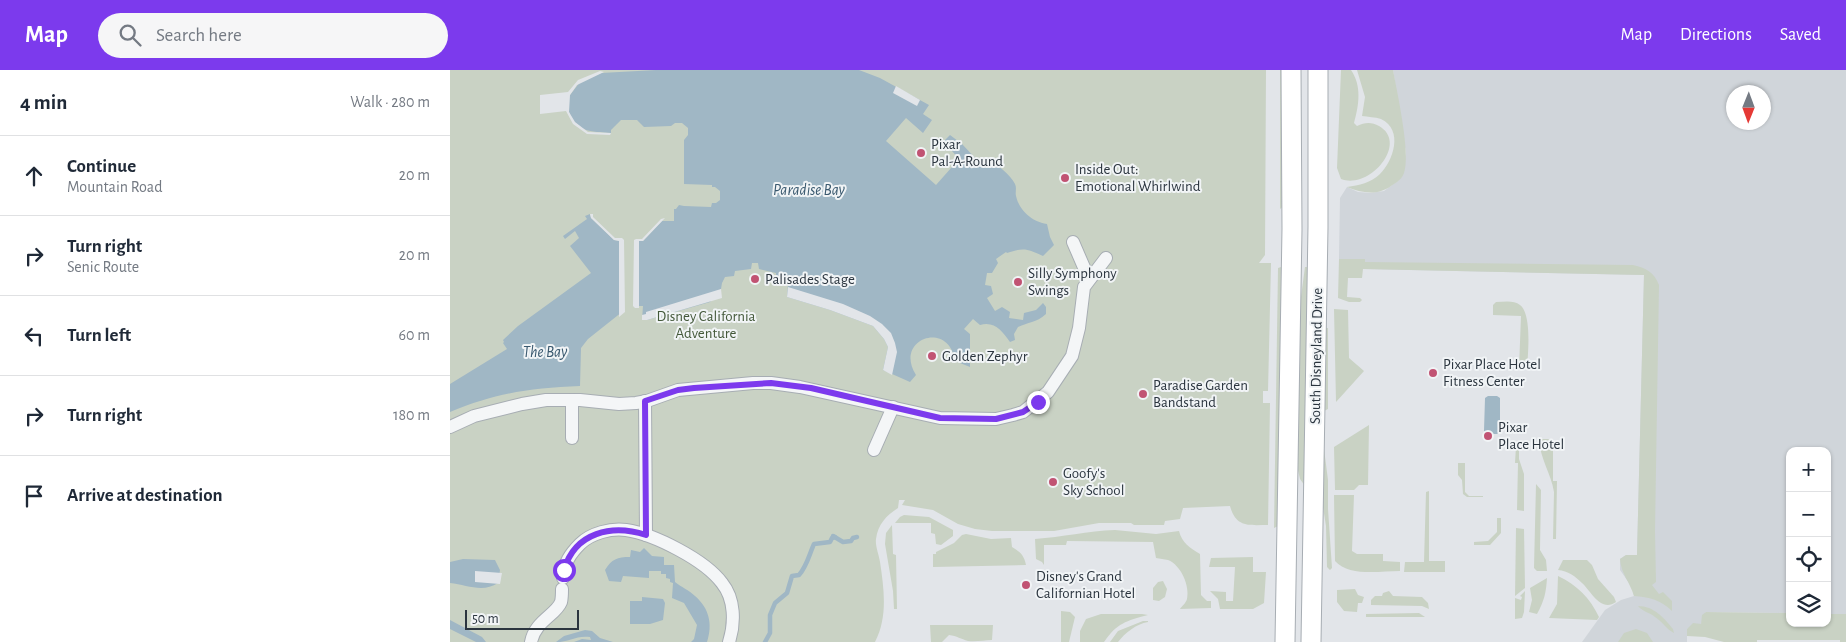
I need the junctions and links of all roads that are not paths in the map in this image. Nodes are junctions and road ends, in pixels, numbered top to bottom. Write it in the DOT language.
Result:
graph roads {
  1 [pos="1291,70"];
  2 [pos="1318,70"];
  3 [pos="1318,227"];
  4 [pos="1292,229"];
  5 [pos="1073,242"];
  6 [pos="1106,258"];
  7 [pos="1089,279"];
  8 [pos="572,400"];
  9 [pos="645,401"];
  10 [pos="893,407"];
  11 [pos="450,426"];
  12 [pos="572,438"];
  13 [pos="874,450"];
  14 [pos="646,535"];
  15 [pos="531,642"];
  16 [pos="729,642"];
  17 [pos="1285,642"];
  18 [pos="1311,642"];
  1 -- 4 [label="main road, South Disneyland Drive"];
  2 -- 3 [label="main road, South Disneyland Drive"];
  3 -- 4 [label="main road"];
  3 -- 18 [label="main road, South Disneyland Drive"];
  4 -- 17 [label="main road, South Disneyland Drive"];
  5 -- 7 [label="street"];
  6 -- 7 [label="street"];
  7 -- 10 [label="street"];
  8 -- 9 [label="street"];
  8 -- 11 [label="street"];
  8 -- 12 [label="street"];
  9 -- 10 [label="street"];
  9 -- 14 [label="street"];
  10 -- 13 [label="street"];
  14 -- 15 [label="street"];
  14 -- 16 [label="street"];
}
